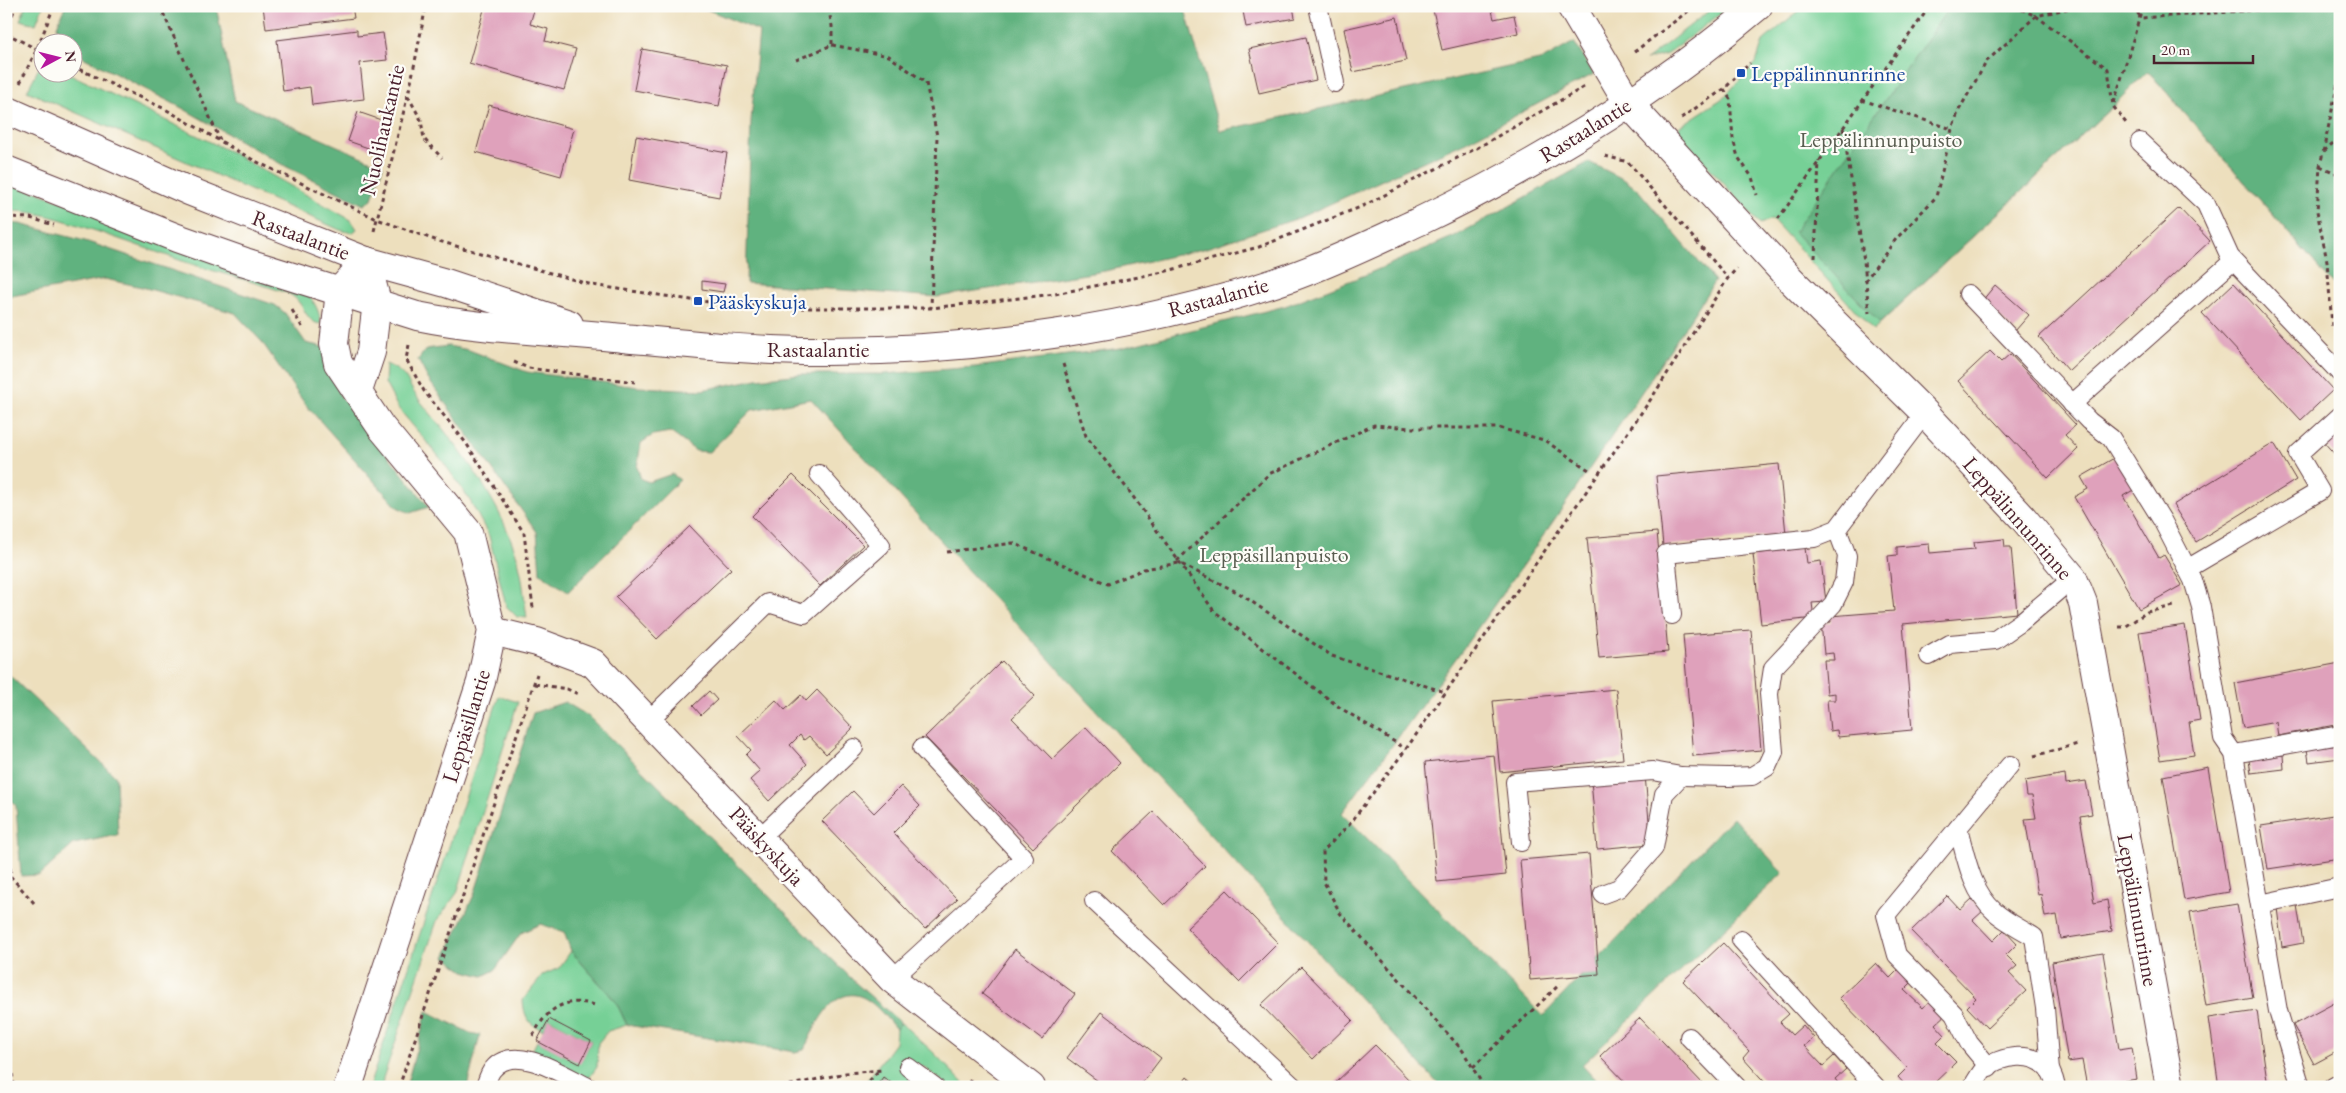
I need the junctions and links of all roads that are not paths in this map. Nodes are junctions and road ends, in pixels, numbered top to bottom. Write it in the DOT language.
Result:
graph roads {
  1 [pos="1318,6"];
  2 [pos="1571,6"];
  3 [pos="1758,6"];
  4 [pos="1335,83"];
  5 [pos="1629,104"];
  6 [pos="6,110"];
  7 [pos="2140,142"];
  8 [pos="6,170"];
  9 [pos="366,260"];
  10 [pos="2233,261"];
  11 [pos="340,291"];
  12 [pos="1968,294"];
  13 [pos="377,302"];
  14 [pos="606,336"];
  15 [pos="2340,373"];
  16 [pos="358,391"];
  17 [pos="2072,404"];
  18 [pos="1925,413"];
  19 [pos="2340,416"];
  20 [pos="819,474"];
  21 [pos="1837,529"];
  22 [pos="2188,570"];
  23 [pos="2073,578"];
  24 [pos="1672,615"];
  25 [pos="492,631"];
  26 [pos="1929,656"];
  27 [pos="648,721"];
  28 [pos="2340,735"];
  29 [pos="854,748"];
  30 [pos="922,748"];
  31 [pos="2234,754"];
  32 [pos="2010,765"];
  33 [pos="1682,776"];
  34 [pos="1958,828"];
  35 [pos="759,838"];
  36 [pos="1521,842"];
  37 [pos="2340,887"];
  38 [pos="1603,894"];
  39 [pos="1094,901"];
  40 [pos="2260,904"];
  41 [pos="1741,940"];
  42 [pos="892,979"];
  43 [pos="1689,1037"];
  44 [pos="908,1067"];
  45 [pos="1989,1067"];
  46 [pos="2053,1079"];
  47 [pos="2340,1083"];
  48 [pos="348,1087"];
  49 [pos="485,1087"];
  50 [pos="588,1087"];
  51 [pos="935,1087"];
  52 [pos="1031,1087"];
  53 [pos="1294,1087"];
  54 [pos="1737,1087"];
  55 [pos="1876,1087"];
  56 [pos="1972,1087"];
  57 [pos="2170,1087"];
  58 [pos="2301,1087"];
  59 [pos="2333,1087"];
  1 -- 4 [label="lane"];
  2 -- 5 [label="street, Leppälinnunrinne"];
  3 -- 5 [label="street, Rastaalantie"];
  5 -- 14 [label="street, Rastaalantie"];
  5 -- 18 [label="street, Leppälinnunrinne"];
  6 -- 9 [label="street, Rastaalantie"];
  7 -- 10 [label="lane"];
  8 -- 11 [label="street, Rastaalantie"];
  9 -- 11 [label="street"];
  9 -- 13 [label="street"];
  9 -- 14 [label="street, Rastaalantie"];
  10 -- 15 [label="lane"];
  10 -- 17 [label="lane"];
  11 -- 13 [label="street, Rastaalantie"];
  11 -- 16 [label="street, Leppäsillantie"];
  12 -- 17 [label="lane"];
  13 -- 14 [label="street, Rastaalantie"];
  13 -- 16 [label="street"];
  16 -- 25 [label="street, Leppäsillantie"];
  17 -- 22 [label="lane"];
  18 -- 21 [label="lane"];
  18 -- 23 [label="street, Leppälinnunrinne"];
  19 -- 22 [label="lane"];
  20 -- 27 [label="lane"];
  21 -- 24 [label="lane"];
  21 -- 33 [label="lane"];
  22 -- 31 [label="lane"];
  23 -- 26 [label="lane"];
  23 -- 57 [label="street, Leppälinnunrinne"];
  25 -- 27 [label="street, Pääskyskuja"];
  25 -- 48 [label="street, Leppäsillantie"];
  27 -- 35 [label="street, Pääskyskuja"];
  28 -- 31 [label="lane"];
  29 -- 35 [label="lane"];
  30 -- 42 [label="lane"];
  31 -- 40 [label="lane"];
  32 -- 34 [label="lane"];
  33 -- 36 [label="lane"];
  33 -- 38 [label="lane"];
  34 -- 45 [label="lane"];
  34 -- 46 [label="lane"];
  35 -- 42 [label="street, Pääskyskuja"];
  37 -- 40 [label="lane"];
  39 -- 53 [label="lane"];
  40 -- 58 [label="lane"];
  41 -- 55 [label="lane"];
  42 -- 52 [label="street, Pääskyskuja"];
  43 -- 54 [label="lane"];
  44 -- 51 [label="lane"];
  45 -- 46 [label="lane"];
  45 -- 56 [label="lane"];
  47 -- 59 [label="lane"];
  49 -- 50 [label="lane"];
}
